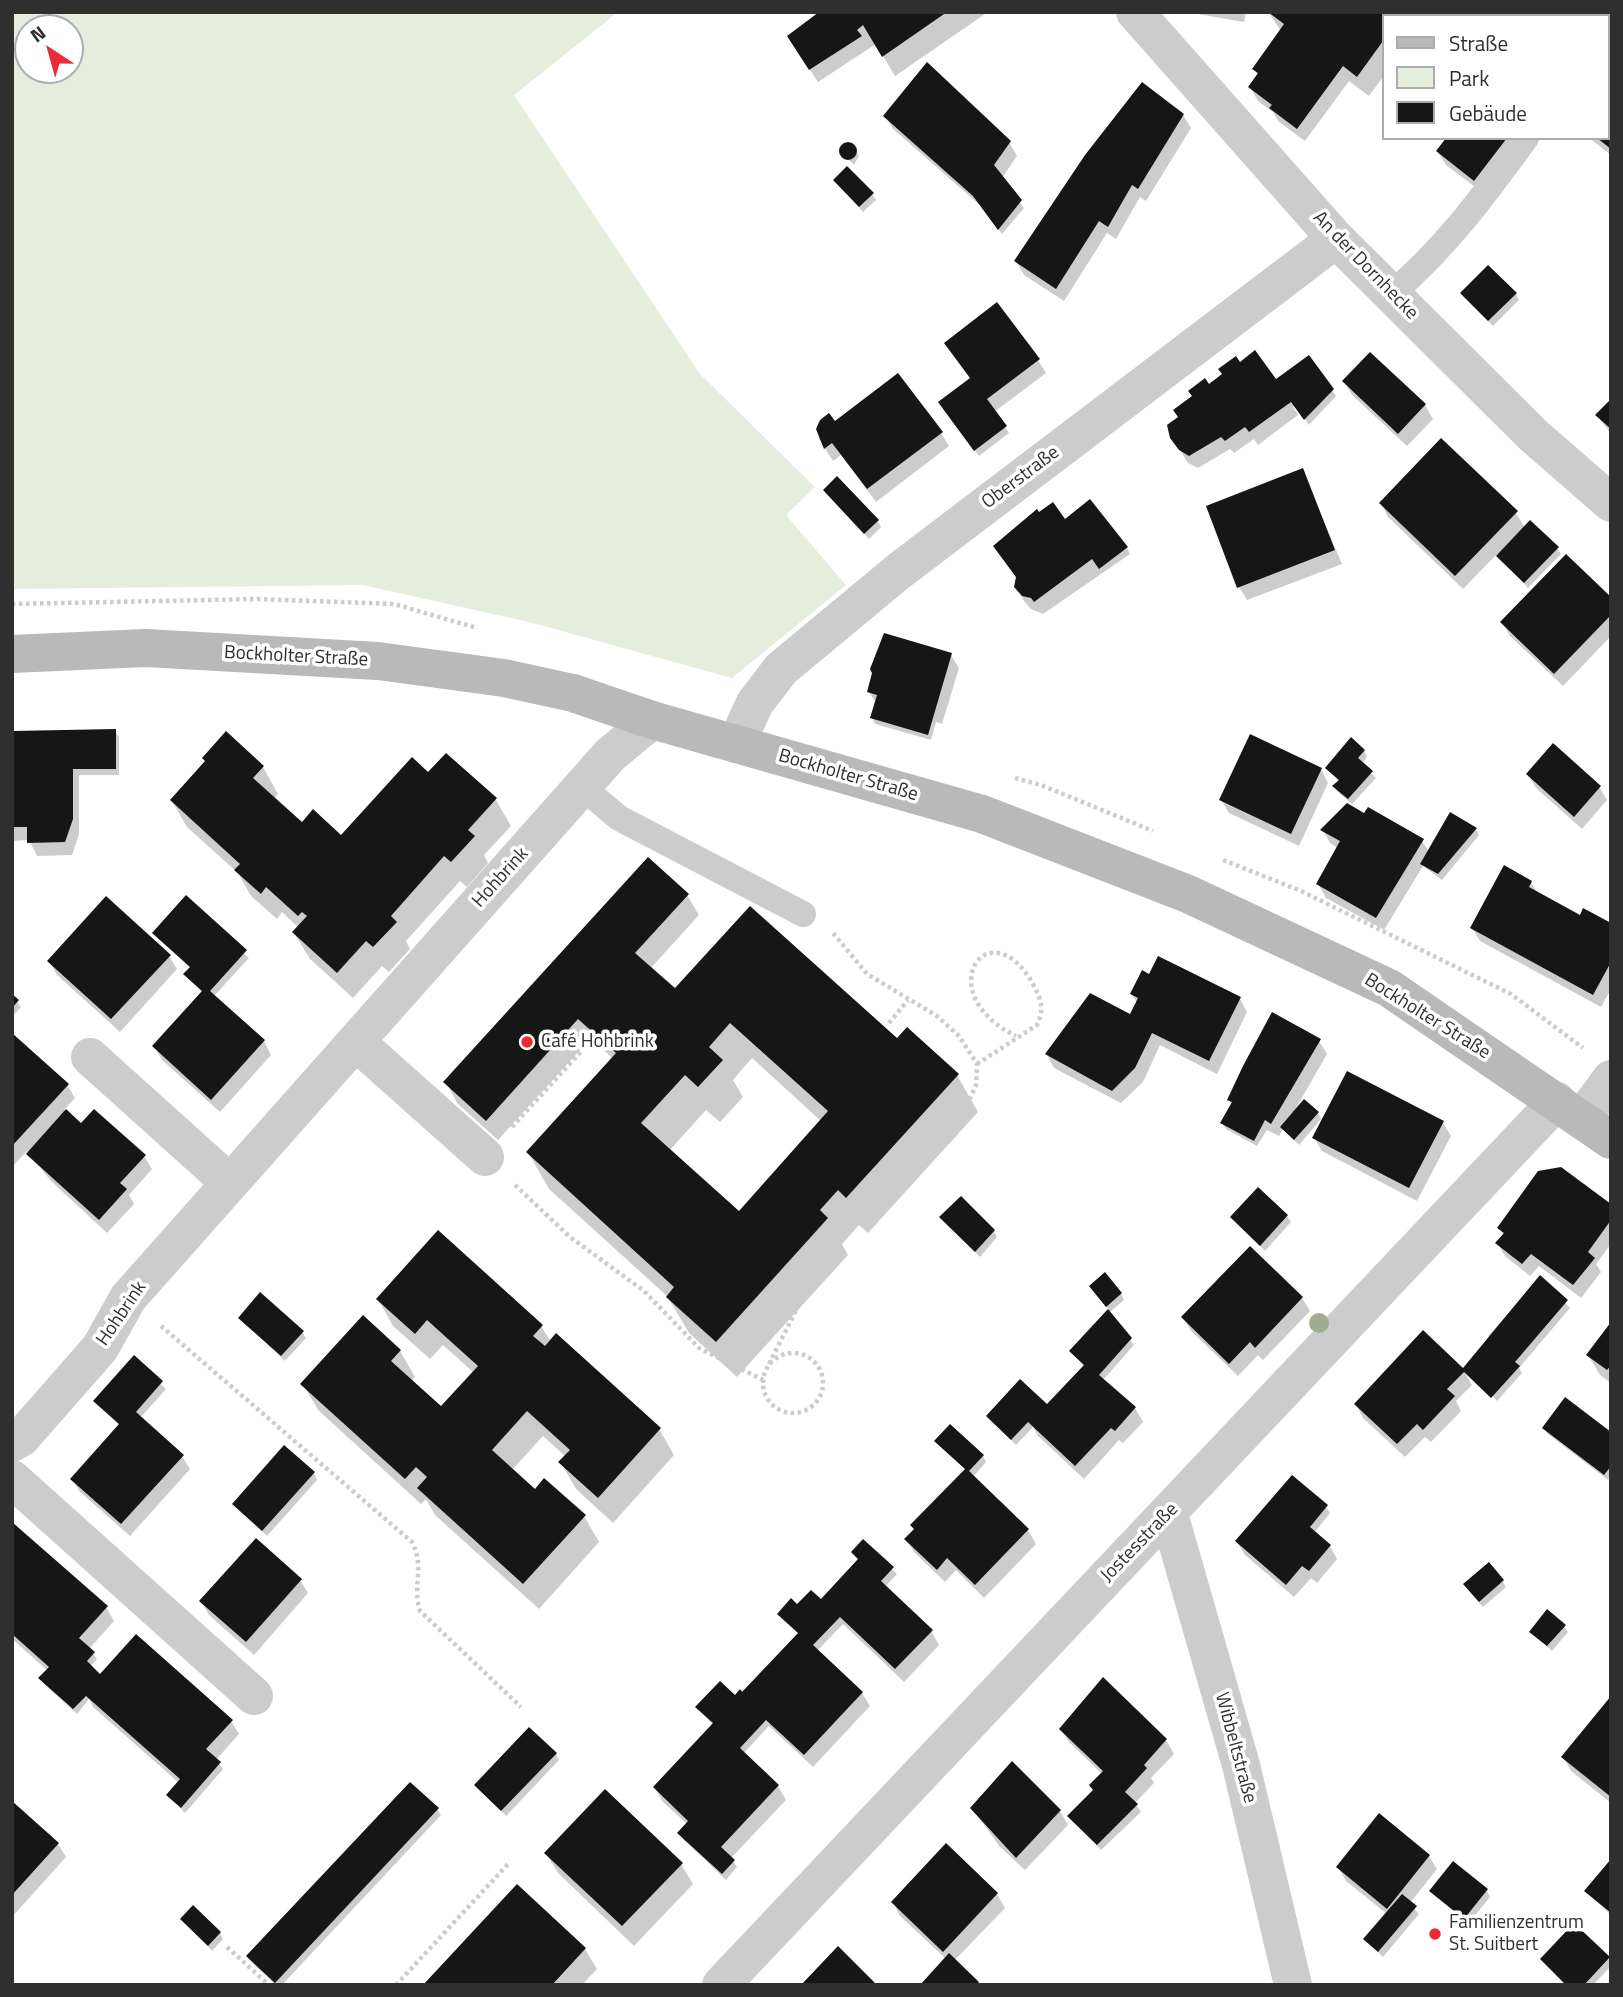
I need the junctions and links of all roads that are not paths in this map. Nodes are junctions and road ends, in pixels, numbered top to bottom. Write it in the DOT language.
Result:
graph roads {
  1 [pos="1135,12"];
  2 [pos="1525,140"];
  3 [pos="1336,239"];
  4 [pos="1391,294"];
  5 [pos="1611,503"];
  6 [pos="12,654"];
  7 [pos="652,720"];
  8 [pos="736,744"];
  9 [pos="582,787"];
  10 [pos="803,914"];
  11 [pos="356,1042"];
  12 [pos="90,1057"];
  13 [pos="1611,1079"];
  14 [pos="1583,1120"];
  15 [pos="485,1157"];
  16 [pos="230,1183"];
  17 [pos="12,1443"];
  18 [pos="12,1479"];
  19 [pos="1168,1514"];
  20 [pos="254,1696"];
  21 [pos="721,1985"];
  22 [pos="1293,1985"];
  1 -- 3 [label="street, An der Dornhecke"];
  2 -- 4 [label="lane"];
  3 -- 4 [label="street, An der Dornhecke"];
  3 -- 8 [label="street, Oberstraße"];
  4 -- 5 [label="street, An der Dornhecke"];
  6 -- 7 [label="street, Bockholter Straße"];
  7 -- 8 [label="street, Bockholter Straße"];
  7 -- 9 [label="street, Hohbrink"];
  8 -- 14 [label="street, Bockholter Straße"];
  9 -- 10 [label="lane"];
  9 -- 11 [label="street, Hohbrink"];
  11 -- 15 [label="street"];
  11 -- 16 [label="street, Hohbrink"];
  12 -- 16 [label="street"];
  13 -- 14 [label="street, Jostesstraße"];
  14 -- 19 [label="street, Jostesstraße"];
  16 -- 17 [label="street, Hohbrink"];
  18 -- 20 [label="street"];
  19 -- 21 [label="street, Jostesstraße"];
  19 -- 22 [label="street, Wibbeltstraße"];
}
